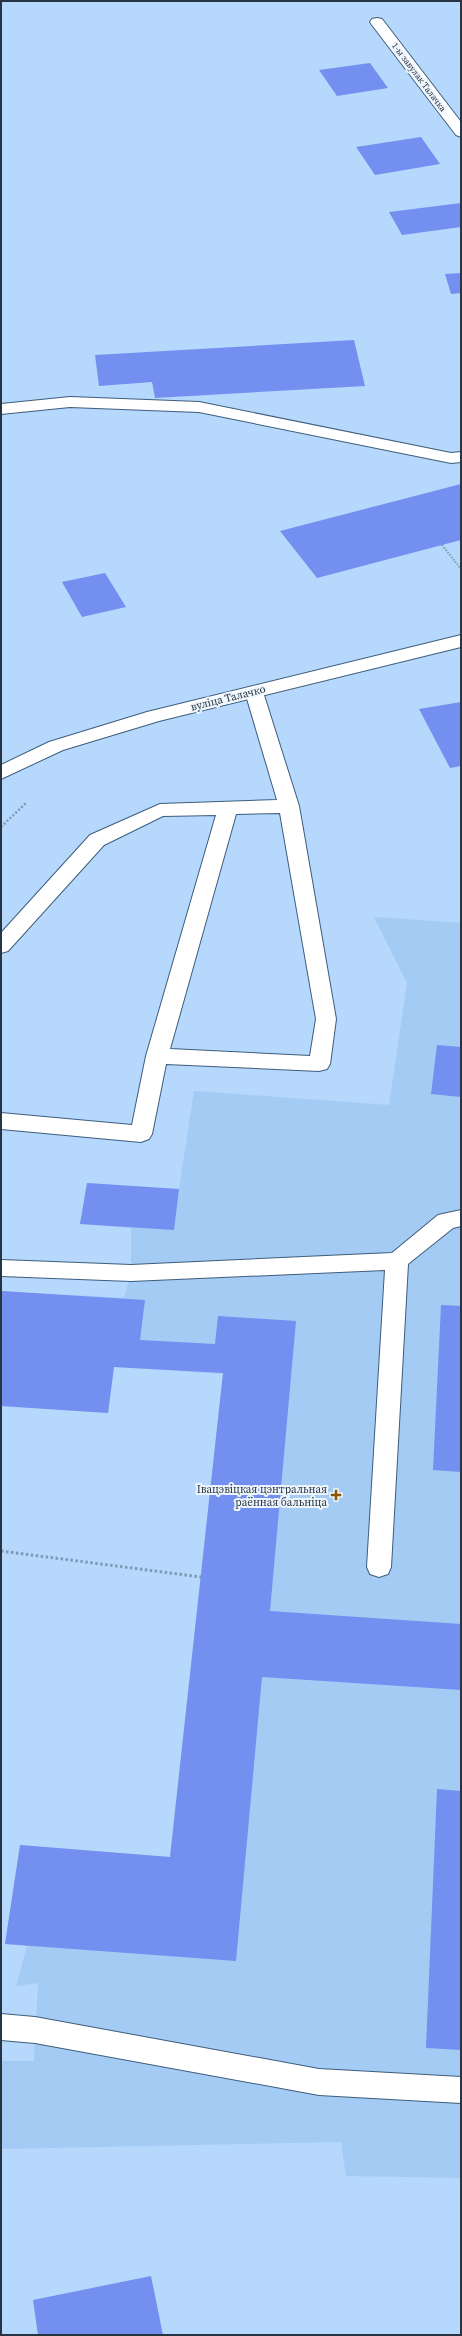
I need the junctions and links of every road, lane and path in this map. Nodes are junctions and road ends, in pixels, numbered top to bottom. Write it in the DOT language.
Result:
graph roads {
  1 [pos="377,22"];
  2 [pos="461,132"];
  3 [pos="1,409"];
  4 [pos="461,457"];
  5 [pos="442,545"];
  6 [pos="461,569"];
  7 [pos="461,641"];
  8 [pos="254,692"];
  9 [pos="1,773"];
  10 [pos="289,806"];
  11 [pos="228,808"];
  12 [pos="1,946"];
  13 [pos="157,1056"];
  14 [pos="1,1121"];
  15 [pos="461,1218"];
  16 [pos="397,1261"];
  17 [pos="1,1268"];
  18 [pos="1,1551"];
  19 [pos="379,1567"];
  20 [pos="202,1577"];
  21 [pos="1,2027"];
  22 [pos="461,2090"];
  1 -- 2 [label="street, 1-ы завулак Талачка"];
  3 -- 4 [label="street"];
  5 -- 6 [label="path"];
  7 -- 8 [label="street, вуліца Талачко"];
  8 -- 9 [label="street, вуліца Талачко"];
  8 -- 10 [label="street"];
  10 -- 11 [label="street"];
  10 -- 13 [label="street"];
  11 -- 12 [label="street"];
  11 -- 13 [label="street"];
  13 -- 14 [label="street"];
  15 -- 16 [label="street"];
  16 -- 17 [label="street"];
  16 -- 19 [label="street"];
  18 -- 20 [label="path"];
  21 -- 22 [label="street"];
}
